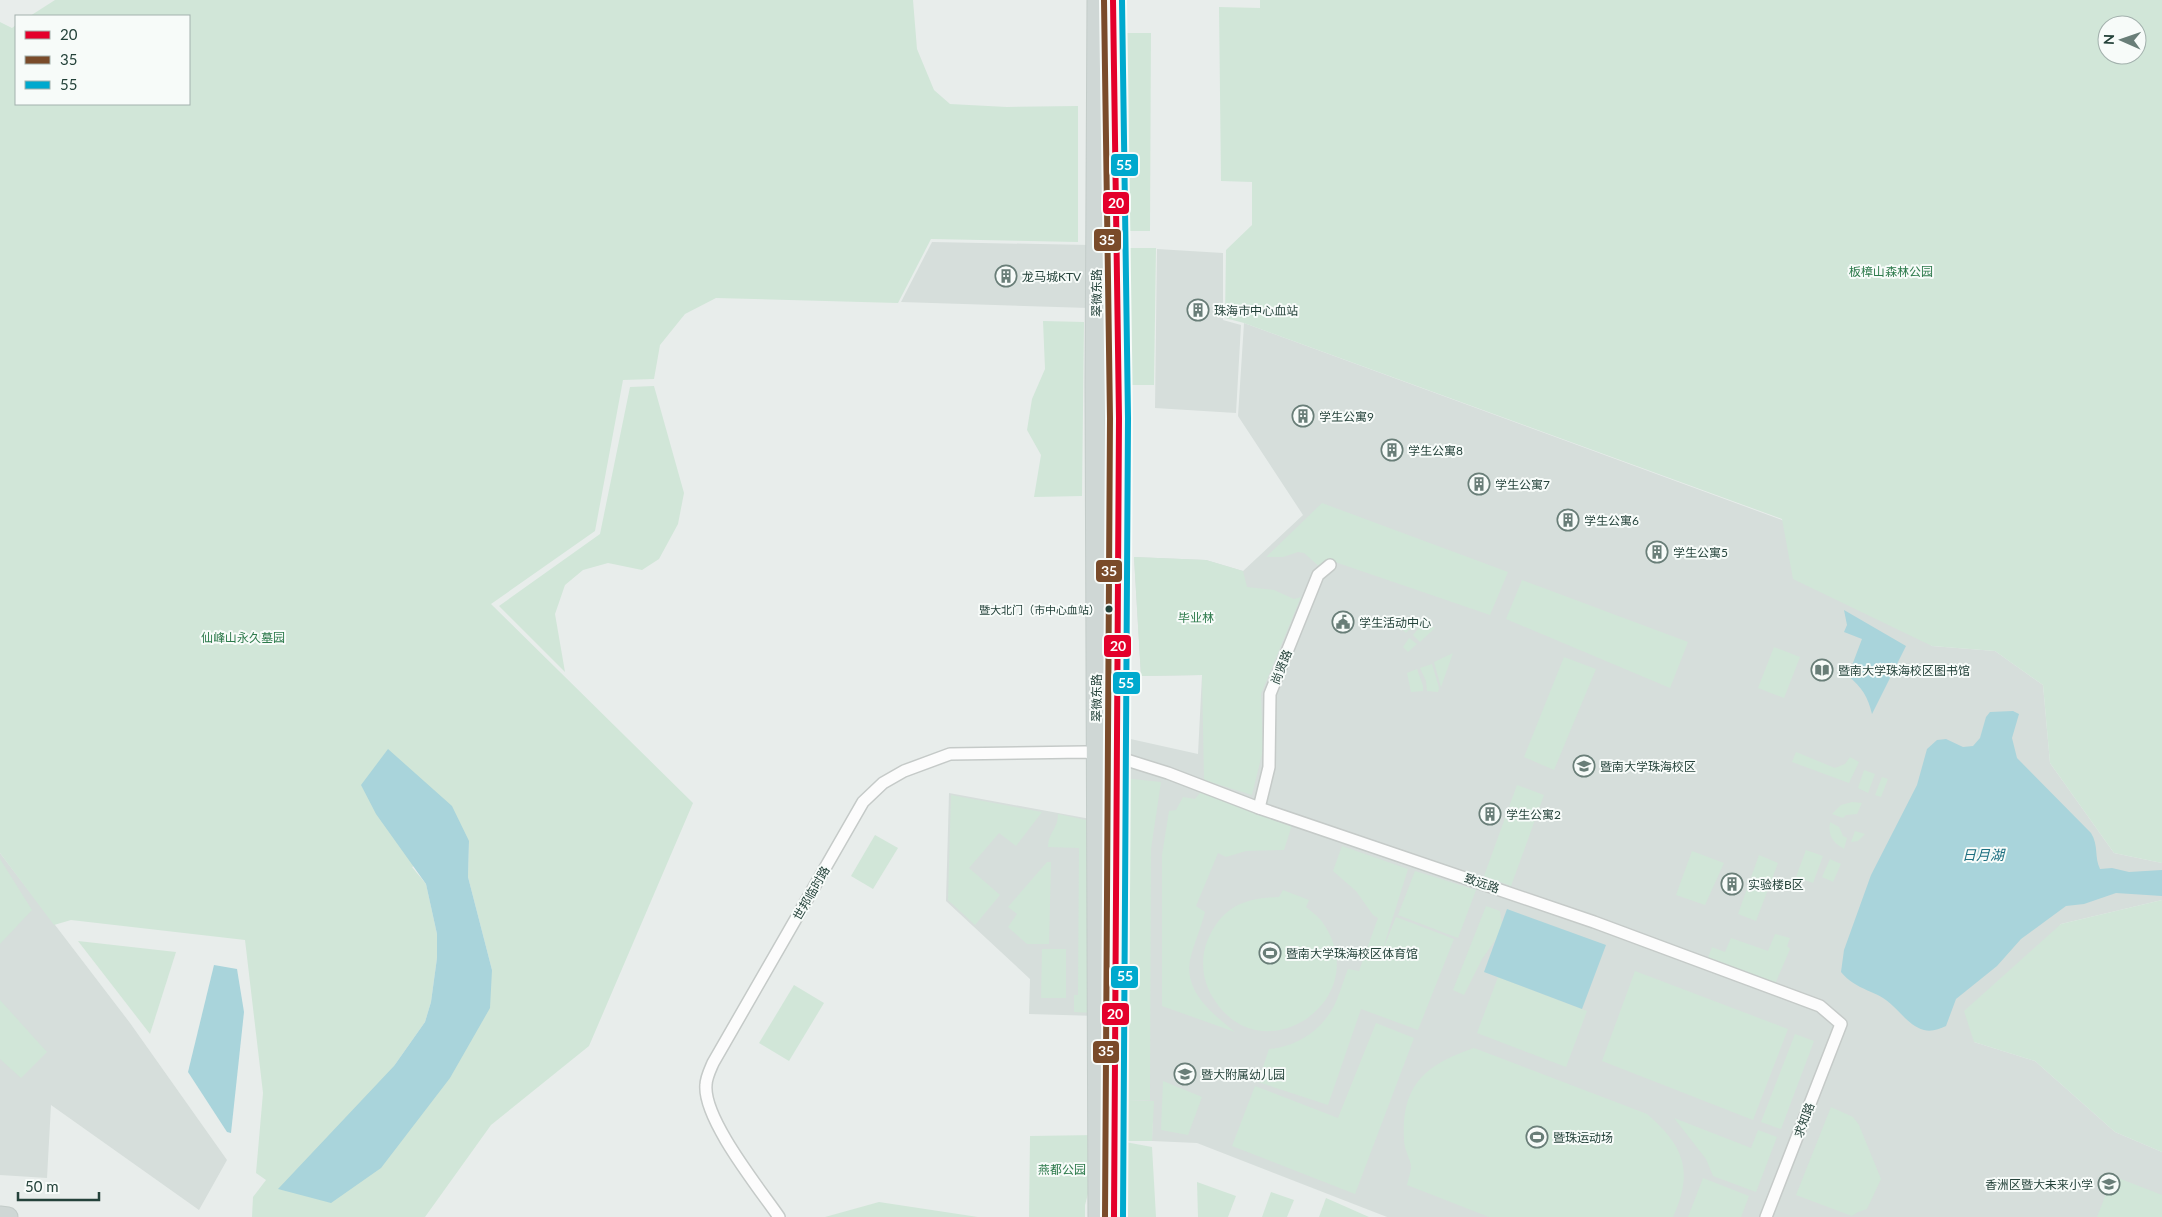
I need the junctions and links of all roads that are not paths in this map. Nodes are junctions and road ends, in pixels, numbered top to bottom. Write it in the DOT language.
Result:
graph roads {
  1 [pos="1097,0"];
  2 [pos="1113,0"];
  3 [pos="1330,565"];
  4 [pos="1096,753"];
  5 [pos="1117,757"];
  6 [pos="1259,808"];
  7 [pos="1842,1024"];
  8 [pos="1098,1157"];
  9 [pos="0,1216"];
  10 [pos="8,1217"];
  11 [pos="779,1217"];
  12 [pos="1085,1217"];
  13 [pos="1098,1217"];
  14 [pos="1114,1217"];
  15 [pos="1766,1217"];
  1 -- 4 [label="main road, 翠微东路"];
  2 -- 5 [label="main road, 翠微东路"];
  3 -- 6 [label="street, 尚贤路"];
  4 -- 5 [label="street, 世邦临时路"];
  4 -- 8 [label="main road, 翠微东路"];
  4 -- 11 [label="street, 世邦临时路"];
  5 -- 6 [label="street, 致远路"];
  5 -- 14 [label="main road, 翠微东路"];
  6 -- 7 [label="street, 致远路"];
  7 -- 15 [label="street, 求知路"];
  8 -- 12 [label="main road"];
  8 -- 13 [label="main road, 翠微东路"];
  9 -- 10 [label="main road"];
}
